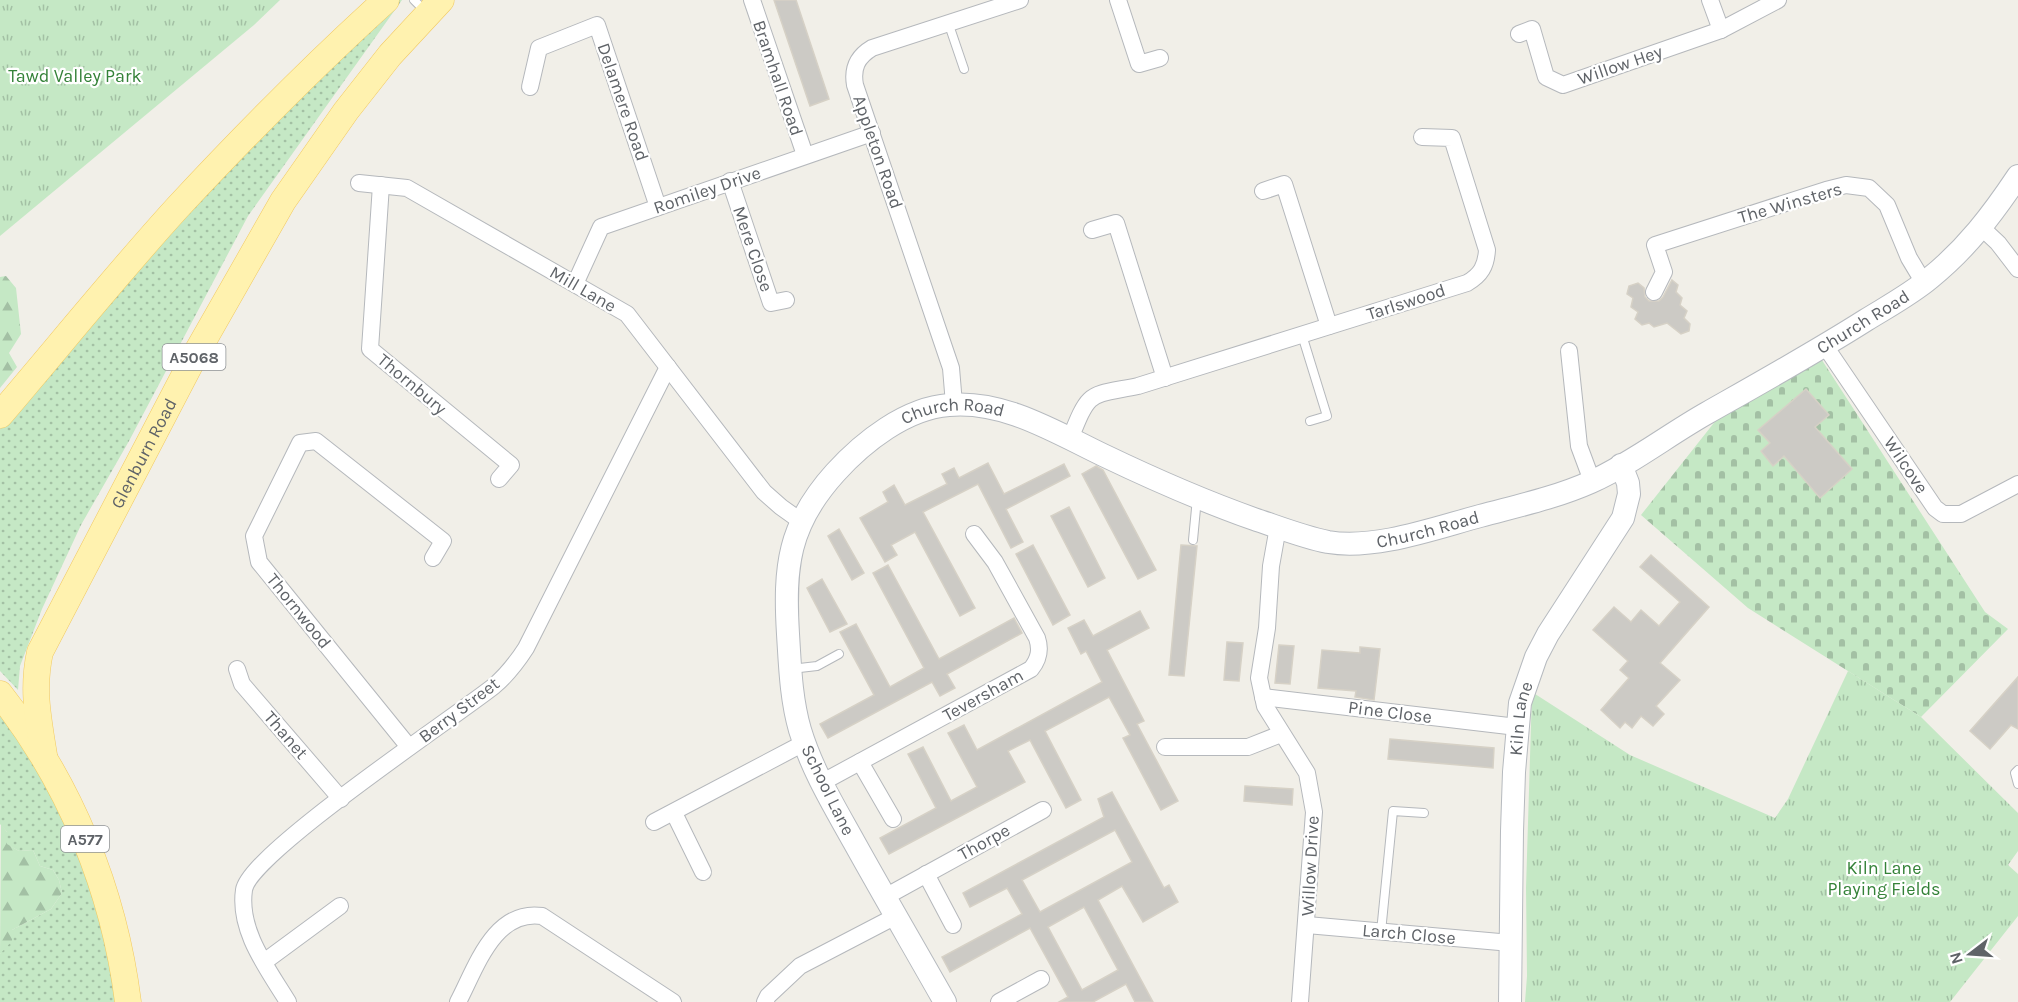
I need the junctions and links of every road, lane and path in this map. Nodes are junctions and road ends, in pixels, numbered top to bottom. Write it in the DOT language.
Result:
graph roads {
  1 [pos="386,0"];
  2 [pos="752,0"];
  3 [pos="1118,0"];
  4 [pos="1710,0"];
  5 [pos="1778,0"];
  6 [pos="1016,1"];
  7 [pos="428,5"];
  8 [pos="948,22"];
  9 [pos="1721,30"];
  10 [pos="1519,34"];
  11 [pos="1160,58"];
  12 [pos="964,69"];
  13 [pos="530,87"];
  14 [pos="872,134"];
  15 [pos="1422,137"];
  16 [pos="805,155"];
  17 [pos="2018,176"];
  18 [pos="730,182"];
  19 [pos="359,183"];
  20 [pos="381,185"];
  21 [pos="1263,191"];
  22 [pos="658,207"];
  23 [pos="1982,228"];
  24 [pos="1092,230"];
  25 [pos="2018,269"];
  26 [pos="1924,283"];
  27 [pos="575,284"];
  28 [pos="1654,292"];
  29 [pos="786,300"];
  30 [pos="1329,326"];
  31 [pos="1302,335"];
  32 [pos="1825,346"];
  33 [pos="1569,351"];
  34 [pos="668,367"];
  35 [pos="1165,378"];
  36 [pos="954,404"];
  37 [pos="0,415"];
  38 [pos="1310,422"];
  39 [pos="1070,439"];
  40 [pos="1621,465"];
  41 [pos="499,479"];
  42 [pos="1592,481"];
  43 [pos="2018,484"];
  44 [pos="1197,498"];
  45 [pos="802,522"];
  46 [pos="1278,528"];
  47 [pos="974,534"];
  48 [pos="1193,540"];
  49 [pos="433,558"];
  50 [pos="839,654"];
  51 [pos="237,669"];
  52 [pos="790,669"];
  53 [pos="0,694"];
  54 [pos="1263,697"];
  55 [pos="1517,727"];
  56 [pos="1281,734"];
  57 [pos="804,743"];
  58 [pos="409,747"];
  59 [pos="1165,747"];
  60 [pos="44,754"];
  61 [pos="860,762"];
  62 [pos="2018,770"];
  63 [pos="821,783"];
  64 [pos="2018,784"];
  65 [pos="341,799"];
  66 [pos="1043,810"];
  67 [pos="674,813"];
  68 [pos="1424,813"];
  69 [pos="893,819"];
  70 [pos="654,822"];
  71 [pos="703,872"];
  72 [pos="926,874"];
  73 [pos="340,906"];
  74 [pos="890,907"];
  75 [pos="953,925"];
  76 [pos="1307,925"];
  77 [pos="1381,932"];
  78 [pos="1511,943"];
  79 [pos="264,962"];
  80 [pos="1041,979"];
  81 [pos="128,1002"];
  82 [pos="288,1002"];
  83 [pos="458,1002"];
  84 [pos="673,1002"];
  85 [pos="765,1002"];
  86 [pos="945,1002"];
  87 [pos="999,1002"];
  88 [pos="1300,1002"];
  89 [pos="1510,1002"];
  1 -- 37 [label="main road"];
  2 -- 16 [label="street, Bramhall Road"];
  3 -- 11 [label="street"];
  4 -- 9 [label="street"];
  5 -- 9 [label="street, Willow Hey"];
  6 -- 8 [label="street, Appleton Road"];
  7 -- 60 [label="main road, Glenburn Road / A5068"];
  8 -- 12 [label="lane"];
  8 -- 14 [label="street, Appleton Road"];
  9 -- 10 [label="street, Willow Hey"];
  13 -- 22 [label="street, Delamere Road"];
  14 -- 16 [label="street, Romiley Drive"];
  14 -- 36 [label="street, Appleton Road"];
  15 -- 30 [label="street, Tarlswood"];
  16 -- 18 [label="street, Romiley Drive"];
  17 -- 23 [label="street, Church Road"];
  18 -- 22 [label="street, Romiley Drive"];
  18 -- 29 [label="street, Mere Close"];
  19 -- 20 [label="street, Mill Lane"];
  20 -- 27 [label="street, Mill Lane"];
  20 -- 41 [label="street, Thornbury"];
  21 -- 30 [label="street"];
  22 -- 27 [label="street, Romiley Drive"];
  23 -- 25 [label="street"];
  23 -- 26 [label="street, Church Road"];
  24 -- 35 [label="street"];
  26 -- 28 [label="street, The Winsters"];
  26 -- 32 [label="street, Church Road"];
  27 -- 34 [label="street, Mill Lane"];
  30 -- 31 [label="street, Tarlswood"];
  31 -- 35 [label="street, Tarlswood"];
  31 -- 38 [label="lane"];
  32 -- 40 [label="street, Church Road"];
  32 -- 43 [label="street, Wilcove"];
  33 -- 42 [label="street"];
  34 -- 45 [label="street, Mill Lane"];
  34 -- 58 [label="street, Berry Street"];
  35 -- 39 [label="street, Tarlswood"];
  36 -- 39 [label="street, Church Road"];
  36 -- 45 [label="street, Church Road"];
  39 -- 44 [label="street, Church Road"];
  40 -- 42 [label="street, Church Road"];
  40 -- 55 [label="street, Kiln Lane"];
  42 -- 46 [label="street, Church Road"];
  44 -- 46 [label="street, Church Road"];
  44 -- 48 [label="lane"];
  45 -- 52 [label="street, School Lane"];
  46 -- 54 [label="street, Willow Drive"];
  47 -- 61 [label="street, Teversham"];
  49 -- 58 [label="street, Thornwood"];
  50 -- 52 [label="lane"];
  51 -- 65 [label="street, Thanet"];
  52 -- 57 [label="street, School Lane"];
  53 -- 60 [label="main road, A577"];
  54 -- 55 [label="street, Pine Close"];
  54 -- 56 [label="street, Willow Drive"];
  55 -- 78 [label="street, Kiln Lane"];
  56 -- 59 [label="street"];
  56 -- 76 [label="street, Willow Drive"];
  57 -- 63 [label="street, School Lane"];
  57 -- 67 [label="street"];
  58 -- 65 [label="street, Berry Street"];
  60 -- 81 [label="main road, A577"];
  61 -- 63 [label="street, Teversham"];
  61 -- 69 [label="street"];
  62 -- 64 [label="lane"];
  63 -- 74 [label="street, School Lane"];
  65 -- 79 [label="street, Berry Street"];
  66 -- 72 [label="street, Thorpe"];
  67 -- 70 [label="street"];
  67 -- 71 [label="street"];
  68 -- 77 [label="lane"];
  72 -- 74 [label="street, Thorpe"];
  72 -- 75 [label="street"];
  73 -- 79 [label="street"];
  74 -- 85 [label="street, Thorpe"];
  74 -- 86 [label="street, School Lane"];
  76 -- 77 [label="street, Larch Close"];
  76 -- 88 [label="street, Willow Drive"];
  77 -- 78 [label="street, Larch Close"];
  78 -- 89 [label="street, Kiln Lane"];
  79 -- 82 [label="street, Berry Street"];
  80 -- 87 [label="street"];
  83 -- 84 [label="street"];
}
